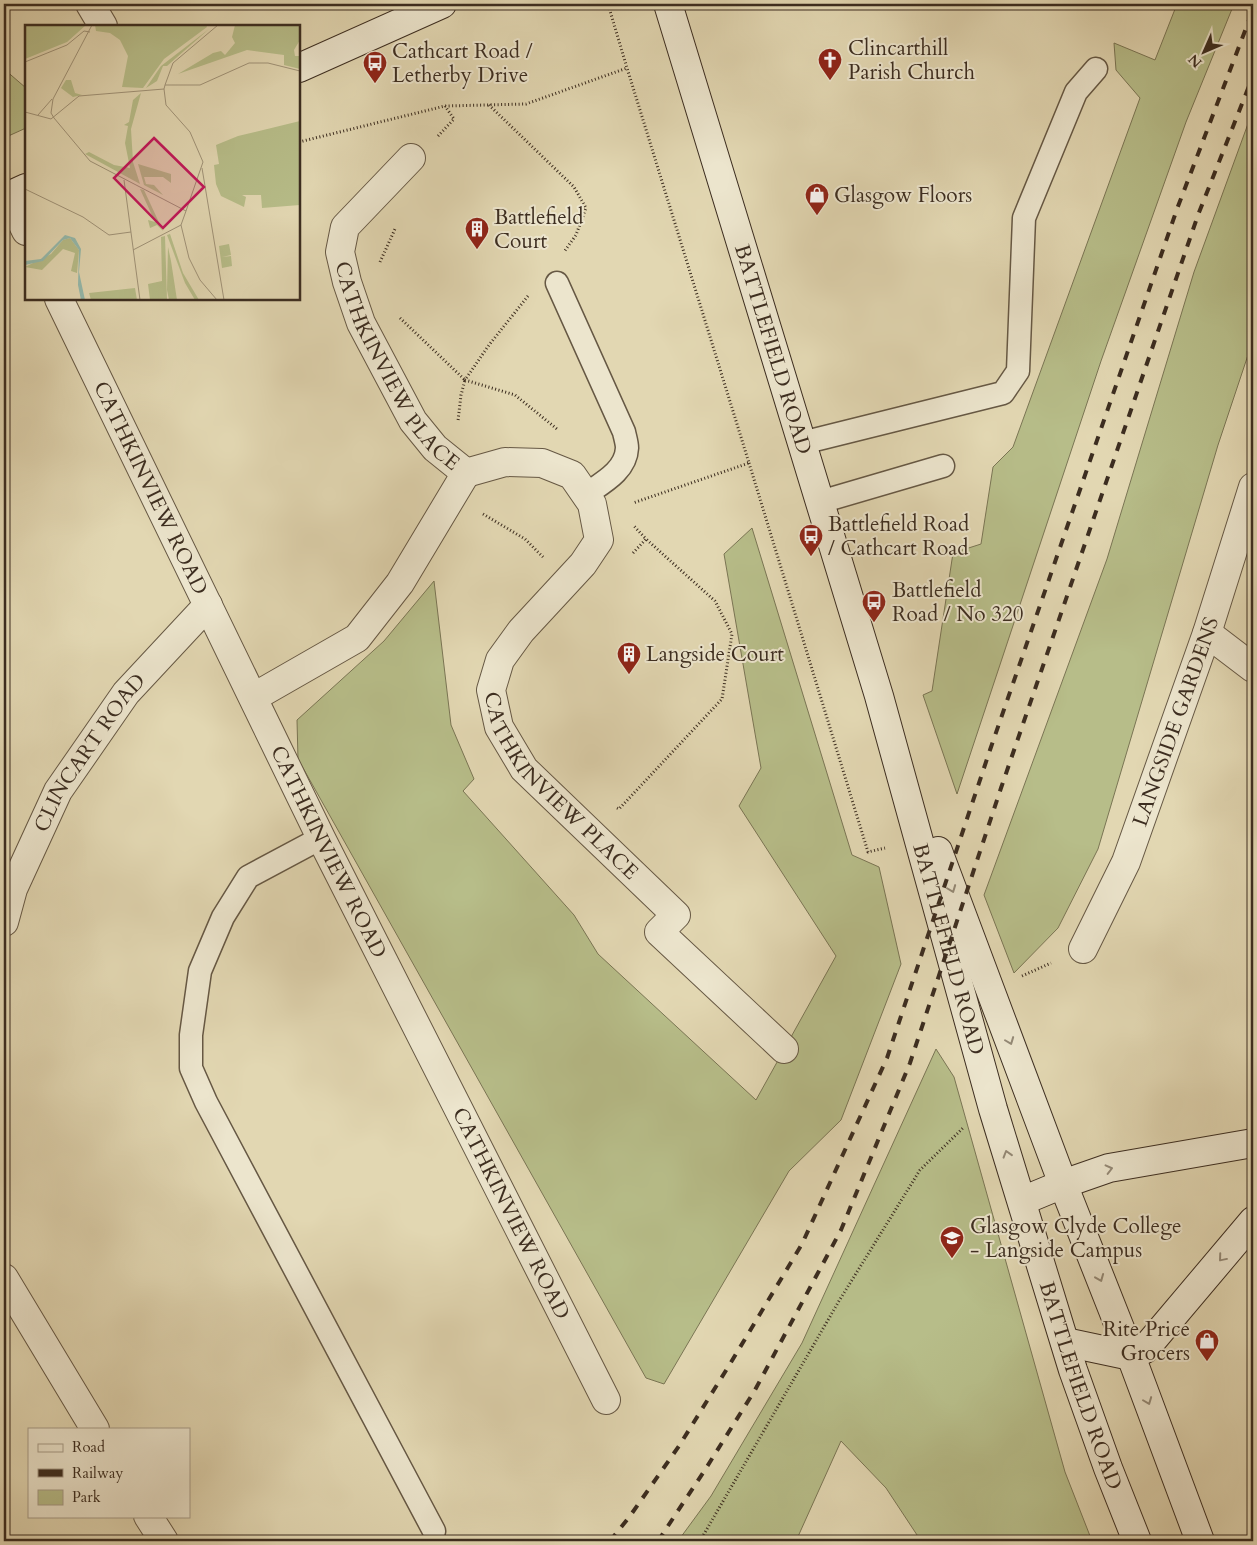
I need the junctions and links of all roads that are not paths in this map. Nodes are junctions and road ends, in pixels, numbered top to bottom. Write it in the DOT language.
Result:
graph roads {
  1 [pos="90,4"];
  2 [pos="442,4"];
  3 [pos="668,4"];
  4 [pos="102,25"];
  5 [pos="300,68"];
  6 [pos="1096,68"];
  7 [pos="411,158"];
  8 [pos="13,194"];
  9 [pos="25,228"];
  10 [pos="557,283"];
  11 [pos="59,300"];
  12 [pos="802,443"];
  13 [pos="943,466"];
  14 [pos="466,473"];
  15 [pos="1253,488"];
  16 [pos="585,495"];
  17 [pos="820,502"];
  18 [pos="208,605"];
  19 [pos="1207,633"];
  20 [pos="1253,668"];
  21 [pos="879,696"];
  22 [pos="254,698"];
  23 [pos="320,838"];
  24 [pos="4,922"];
  25 [pos="1083,949"];
  26 [pos="784,1049"];
  27 [pos="1253,1143"];
  28 [pos="1063,1184"];
  29 [pos="1022,1201"];
  30 [pos="1253,1221"];
  31 [pos="4,1278"];
  32 [pos="1065,1342"];
  33 [pos="1131,1356"];
  34 [pos="606,1400"];
  35 [pos="94,1428"];
  36 [pos="149,1518"];
  37 [pos="434,1531"];
  38 [pos="164,1541"];
  39 [pos="1137,1541"];
  40 [pos="1200,1541"];
  1 -- 4 [label="street"];
  2 -- 5 [label="street"];
  3 -- 12 [label="street, BATTLEFIELD ROAD"];
  6 -- 12 [label="lane"];
  7 -- 14 [label="street, CATHKINVIEW PLACE"];
  8 -- 9 [label="street"];
  10 -- 16 [label="lane"];
  11 -- 18 [label="street, CATHKINVIEW ROAD"];
  12 -- 17 [label="street, BATTLEFIELD ROAD"];
  13 -- 17 [label="lane"];
  14 -- 16 [label="street, CATHKINVIEW PLACE"];
  14 -- 22 [label="street, CATHKINVIEW PLACE"];
  15 -- 19 [label="street, LANGSIDE GARDENS"];
  16 -- 26 [label="street, CATHKINVIEW PLACE"];
  17 -- 21 [label="street, BATTLEFIELD ROAD"];
  18 -- 22 [label="street, CATHKINVIEW ROAD"];
  18 -- 24 [label="street, CLINCART ROAD"];
  19 -- 20 [label="street"];
  19 -- 25 [label="street, LANGSIDE GARDENS"];
  21 -- 28 [label="street, BATTLEFIELD ROAD, one-way"];
  29 -- 21 [label="street, BATTLEFIELD ROAD, one-way"];
  22 -- 23 [label="street, CATHKINVIEW ROAD"];
  23 -- 34 [label="street, CATHKINVIEW ROAD"];
  23 -- 37 [label="lane"];
  28 -- 27 [label="street, one-way"];
  28 -- 29 [label="street"];
  28 -- 33 [label="street, BATTLEFIELD ROAD, one-way"];
  29 -- 32 [label="street, BATTLEFIELD ROAD"];
  30 -- 33 [label="street, one-way"];
  31 -- 35 [label="street"];
  32 -- 33 [label="street"];
  32 -- 39 [label="street, BATTLEFIELD ROAD"];
  33 -- 40 [label="street, BATTLEFIELD ROAD, one-way"];
  36 -- 38 [label="street"];
}
